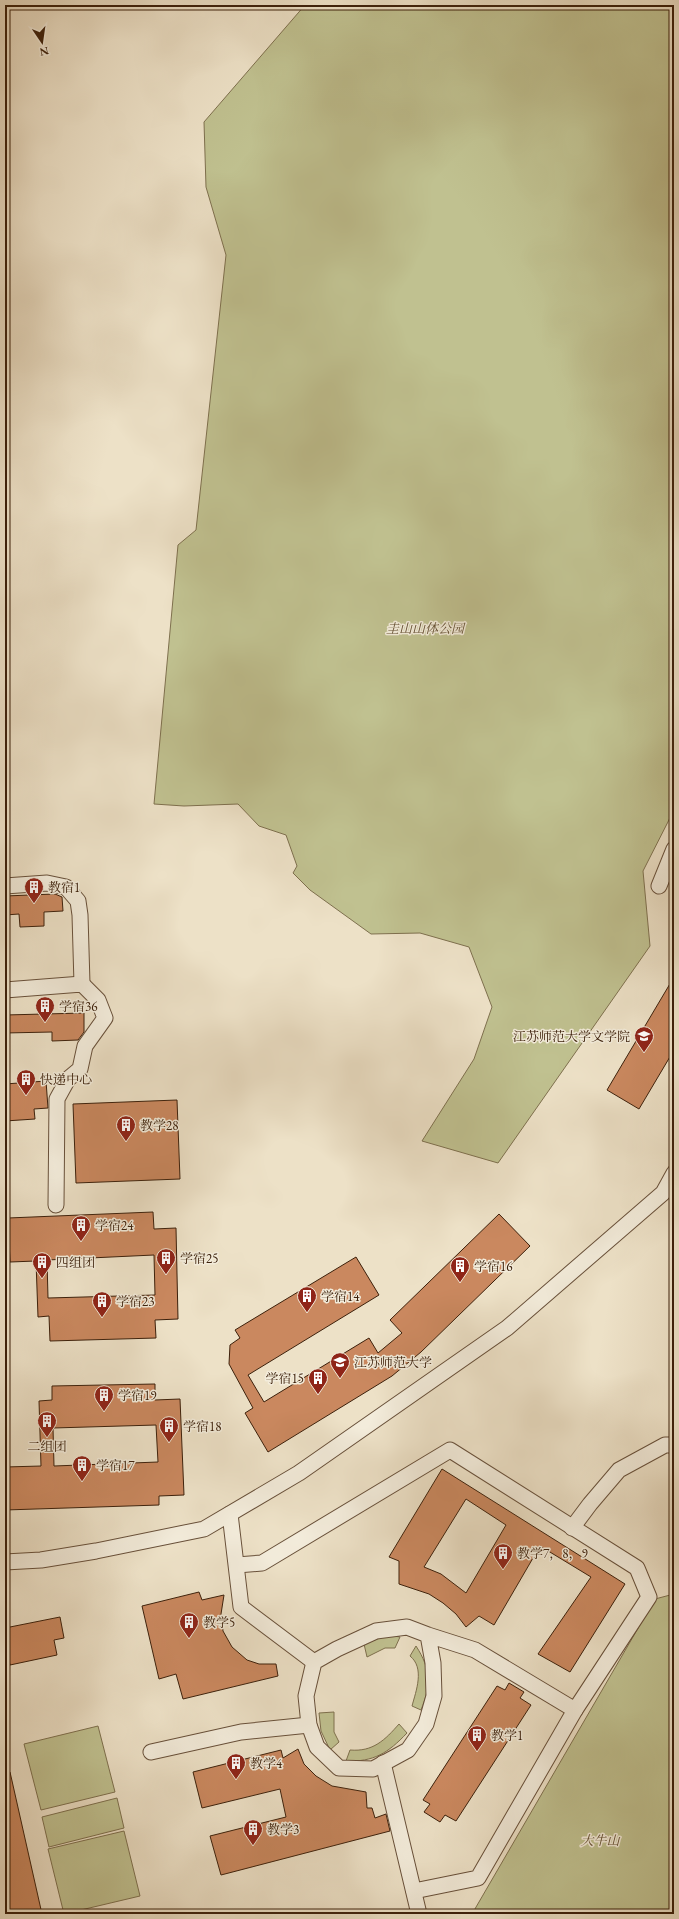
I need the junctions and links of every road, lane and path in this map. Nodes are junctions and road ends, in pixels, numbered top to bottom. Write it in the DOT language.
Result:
graph roads {
  1 [pos="674,849"];
  2 [pos="5,886"];
  3 [pos="659,886"];
  4 [pos="82,984"];
  5 [pos="5,990"];
  6 [pos="674,1173"];
  7 [pos="56,1206"];
  8 [pos="674,1445"];
  9 [pos="230,1514"];
  10 [pos="572,1528"];
  11 [pos="5,1562"];
  12 [pos="237,1565"];
  13 [pos="428,1635"];
  14 [pos="314,1662"];
  15 [pos="575,1710"];
  16 [pos="309,1725"];
  17 [pos="151,1752"];
  18 [pos="383,1764"];
  19 [pos="414,1891"];
  20 [pos="419,1914"];
  1 -- 3 [label="street"];
  2 -- 4 [label="street"];
  4 -- 5 [label="street"];
  4 -- 7 [label="street"];
  6 -- 9 [label="street"];
  8 -- 10 [label="street"];
  9 -- 11 [label="street"];
  9 -- 12 [label="street"];
  10 -- 12 [label="street"];
  10 -- 15 [label="street"];
  12 -- 14 [label="street"];
  13 -- 14 [label="street"];
  13 -- 15 [label="street"];
  13 -- 18 [label="street"];
  14 -- 16 [label="street"];
  15 -- 19 [label="street"];
  16 -- 17 [label="street"];
  16 -- 18 [label="street"];
  18 -- 19 [label="street"];
  19 -- 20 [label="street"];
}
